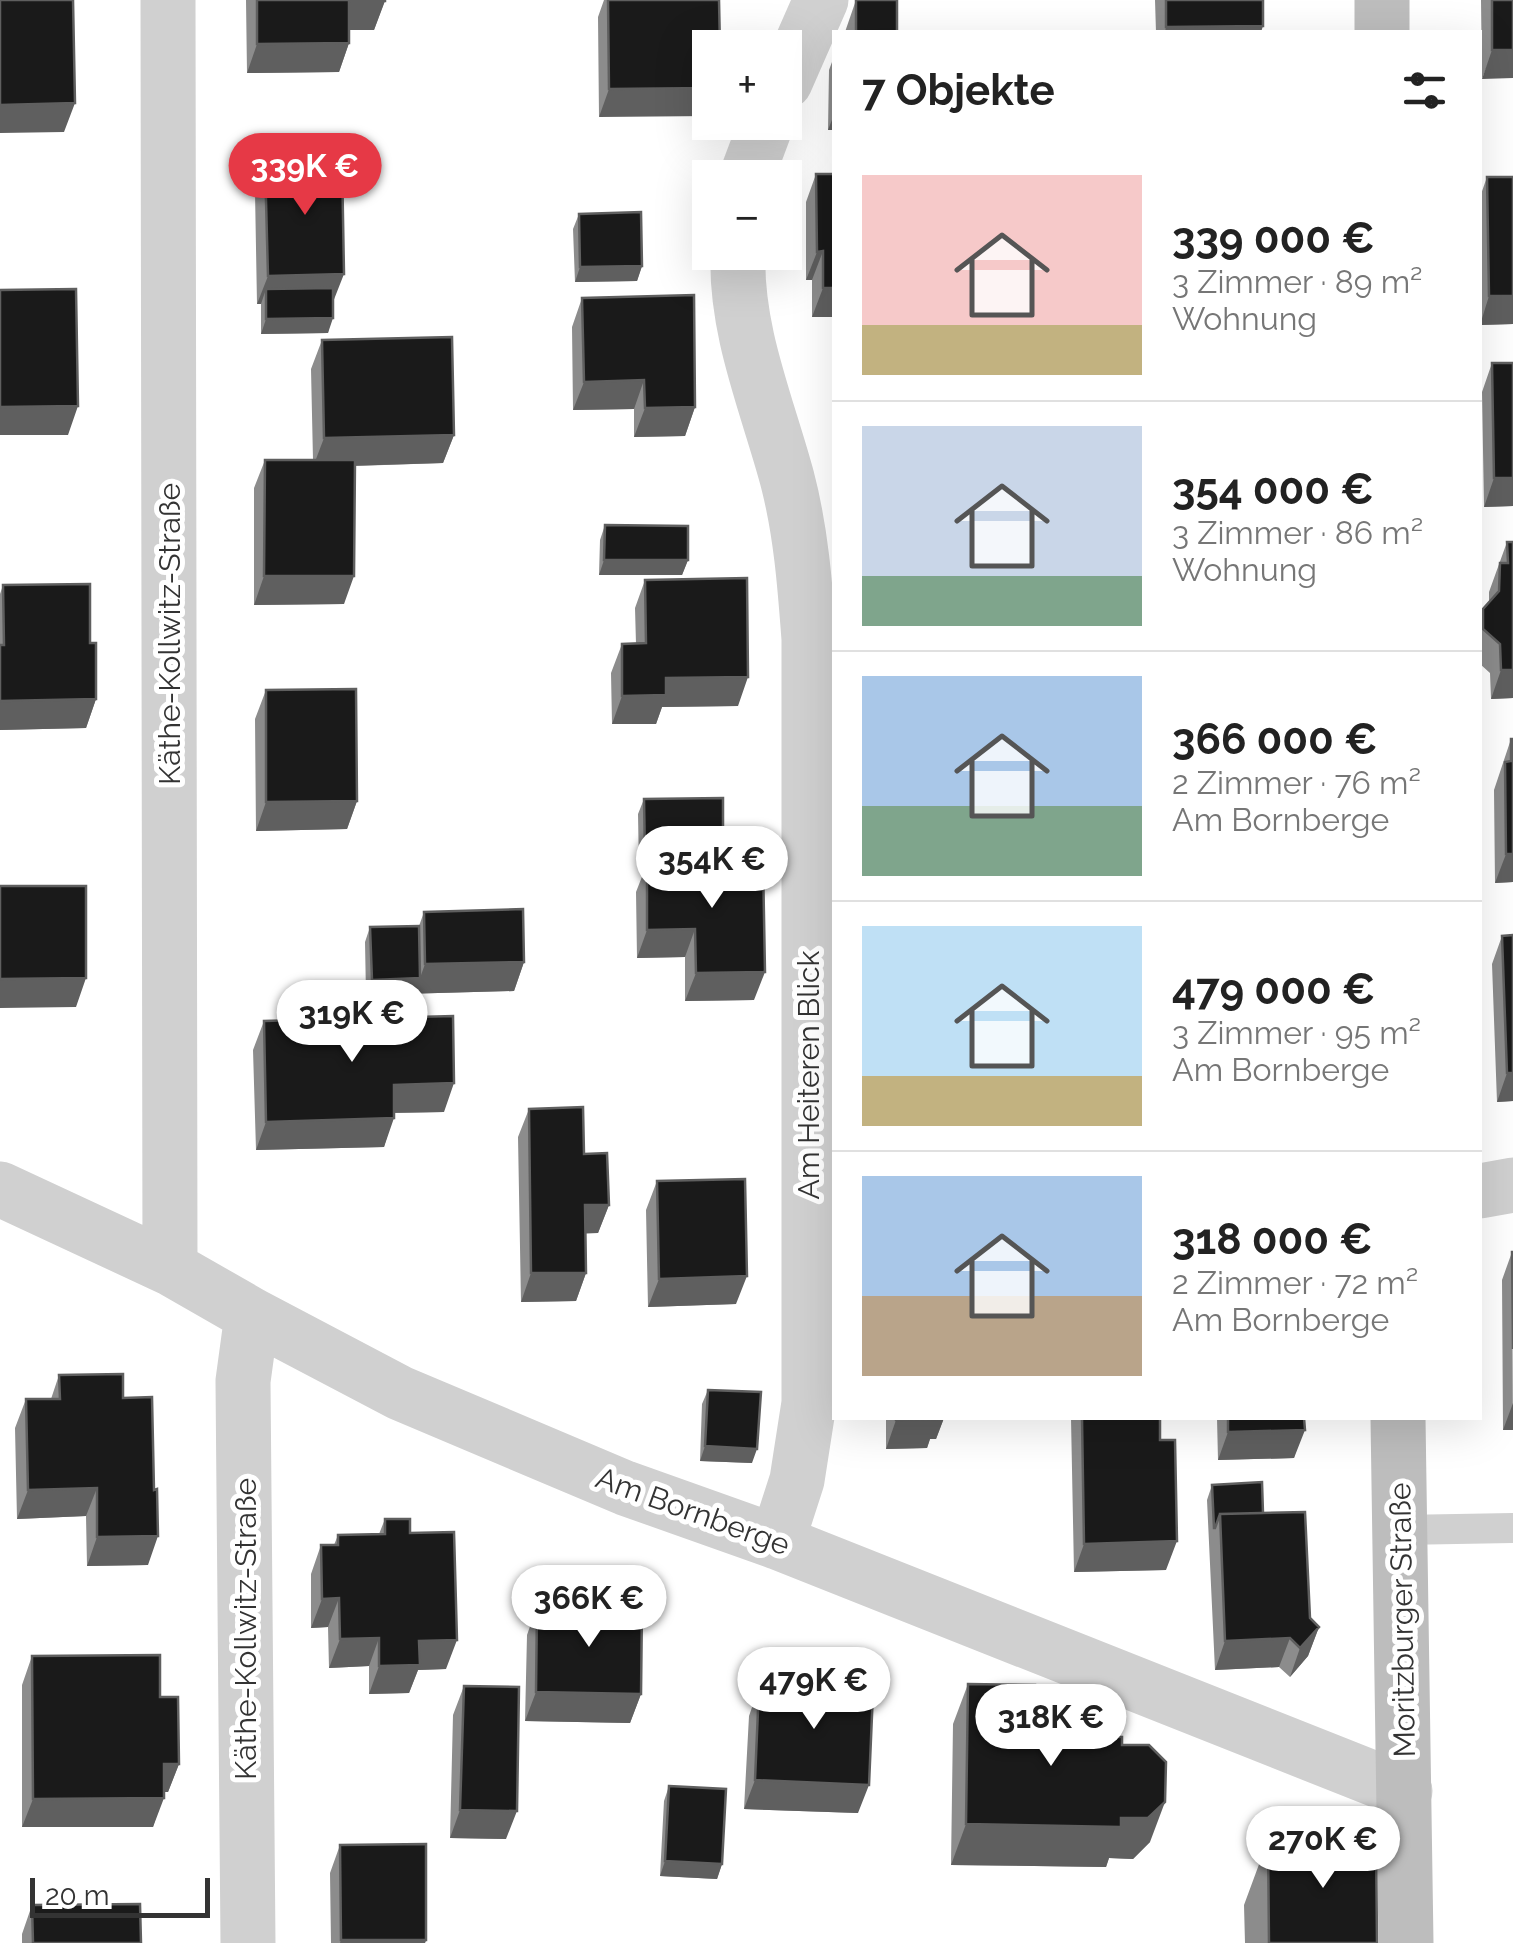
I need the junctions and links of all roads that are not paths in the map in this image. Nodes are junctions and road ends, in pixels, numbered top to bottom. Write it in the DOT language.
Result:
graph roads {
  1 [pos="168,0"];
  2 [pos="821,0"];
  3 [pos="1382,0"];
  4 [pos="1382,30"];
  5 [pos="802,43"];
  6 [pos="737,270"];
  7 [pos="1513,1185"];
  8 [pos="0,1189"];
  9 [pos="1482,1190"];
  10 [pos="170,1268"];
  11 [pos="252,1315"];
  12 [pos="1398,1420"];
  13 [pos="1513,1528"];
  14 [pos="1400,1530"];
  15 [pos="777,1542"];
  16 [pos="1405,1791"];
  17 [pos="248,1943"];
  18 [pos="1406,1943"];
  1 -- 10 [label="street, Käthe-Kollwitz-Straße"];
  2 -- 5 [label="street"];
  3 -- 4 [label="street"];
  6 -- 15 [label="street, Am Heiteren Blick"];
  7 -- 9 [label="street"];
  8 -- 10 [label="street, Am Bornberge"];
  10 -- 11 [label="street, Am Bornberge"];
  11 -- 15 [label="street, Am Bornberge"];
  11 -- 17 [label="street, Käthe-Kollwitz-Straße"];
  12 -- 14 [label="street, Moritzburger Straße"];
  13 -- 14 [label="lane"];
  14 -- 16 [label="street, Moritzburger Straße"];
  15 -- 16 [label="street, Am Bornberge"];
  16 -- 18 [label="street, Moritzburger Straße"];
}
